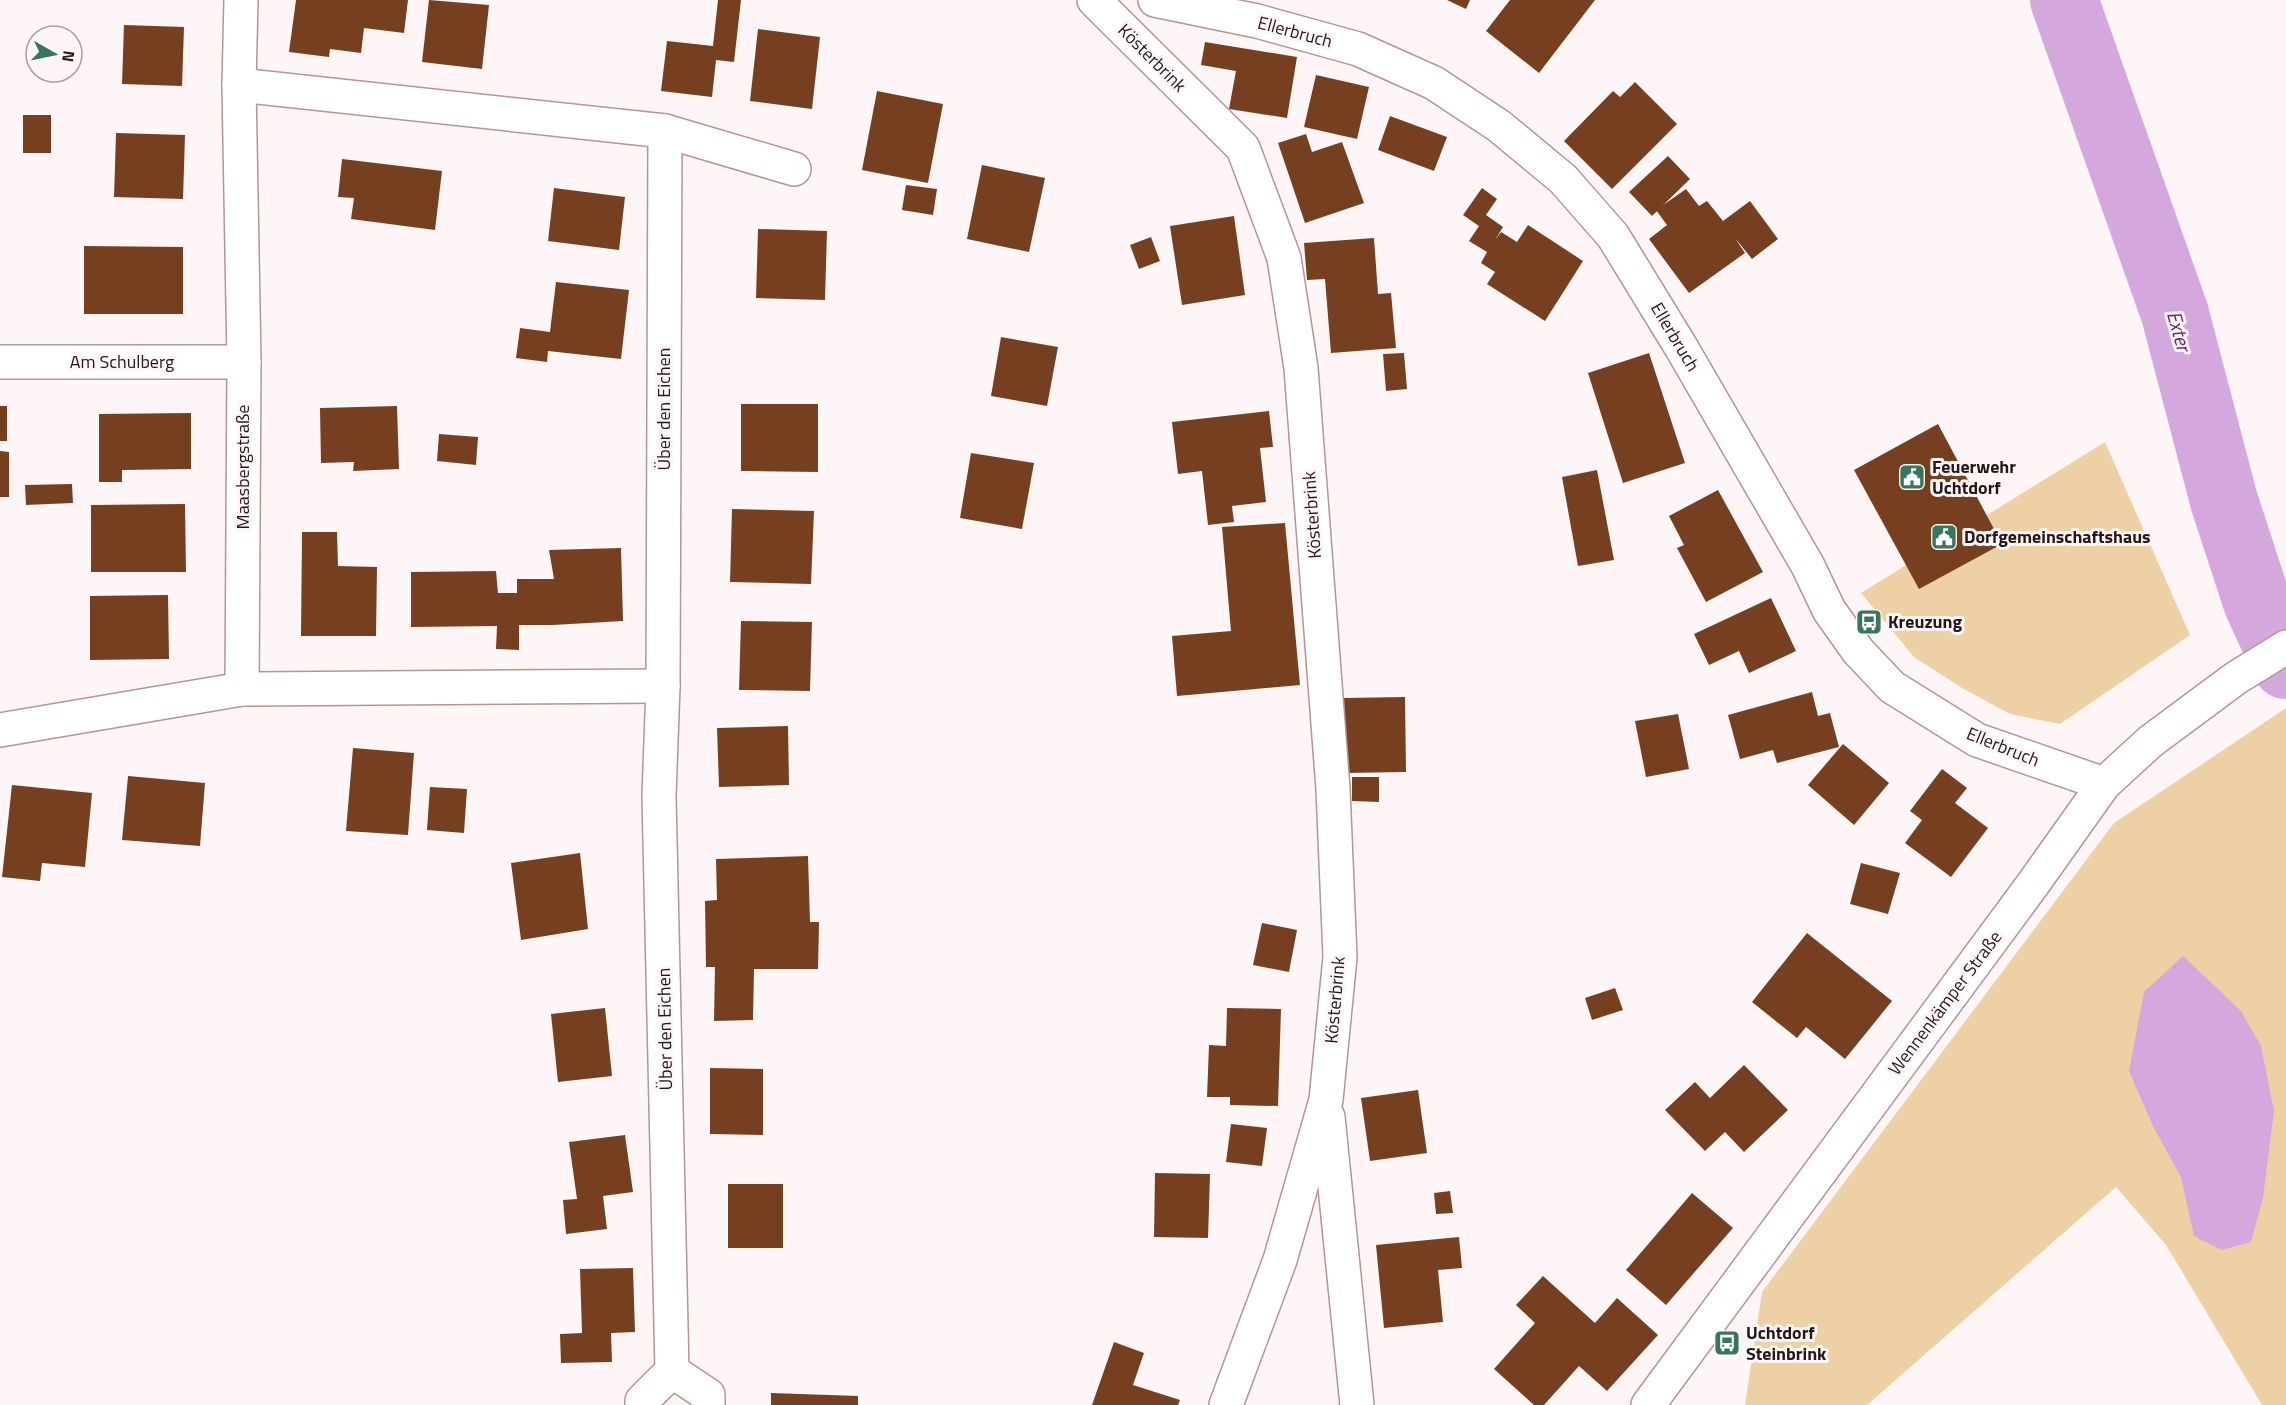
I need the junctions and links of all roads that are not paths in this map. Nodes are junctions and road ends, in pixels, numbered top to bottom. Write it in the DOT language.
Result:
graph roads {
  1 [pos="241,0"];
  2 [pos="1094,0"];
  3 [pos="1155,0"];
  4 [pos="240,85"];
  5 [pos="665,131"];
  6 [pos="794,169"];
  7 [pos="0,362"];
  8 [pos="244,362"];
  9 [pos="2286,646"];
  10 [pos="663,686"];
  11 [pos="242,689"];
  12 [pos="0,730"];
  13 [pos="2104,784"];
  14 [pos="1326,1100"];
  15 [pos="672,1371"];
  16 [pos="642,1405"];
  17 [pos="708,1405"];
  18 [pos="1226,1405"];
  19 [pos="1357,1405"];
  20 [pos="1648,1405"];
  1 -- 4 [label="street, Maasbergstraße"];
  2 -- 14 [label="street, Kösterbrink"];
  3 -- 13 [label="street, Ellerbruch"];
  4 -- 5 [label="street"];
  4 -- 8 [label="street, Maasbergstraße"];
  5 -- 6 [label="street"];
  5 -- 10 [label="street, Über den Eichen"];
  7 -- 8 [label="street, Am Schulberg"];
  8 -- 11 [label="street, Maasbergstraße"];
  9 -- 13 [label="street, Wennenkämper Straße"];
  10 -- 11 [label="street"];
  10 -- 15 [label="street, Über den Eichen"];
  11 -- 12 [label="street"];
  13 -- 20 [label="street, Wennenkämper Straße"];
  14 -- 18 [label="street, Kösterbrink"];
  14 -- 19 [label="street, Kösterbrink"];
  15 -- 16 [label="street"];
  15 -- 17 [label="street"];
}
